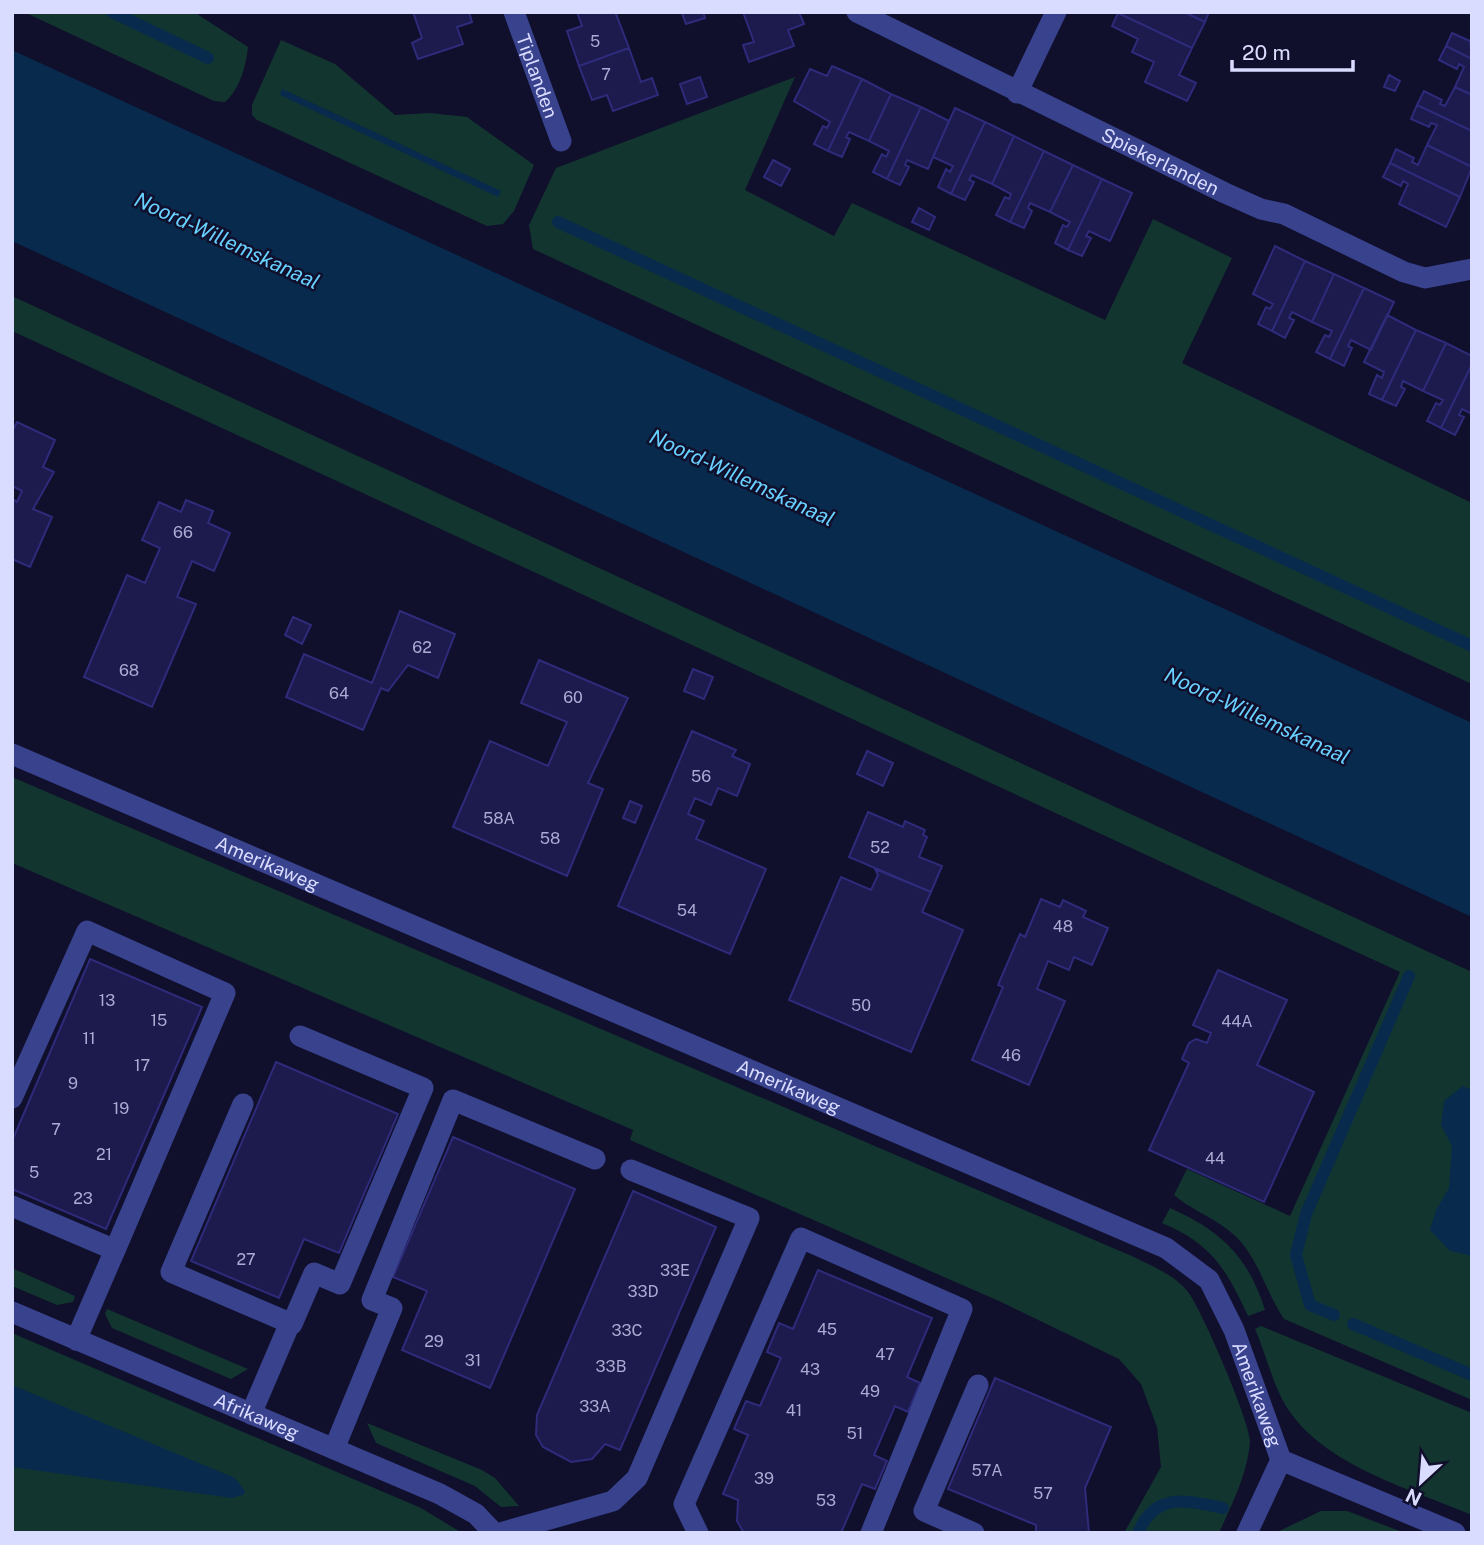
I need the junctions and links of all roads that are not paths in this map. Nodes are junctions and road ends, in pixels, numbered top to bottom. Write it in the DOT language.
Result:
graph roads {
  1 [pos="514,12"];
  2 [pos="857,12"];
  3 [pos="1056,12"];
  4 [pos="1017,93"];
  5 [pos="561,141"];
  6 [pos="1472,269"];
  7 [pos="12,754"];
  8 [pos="300,1036"];
  9 [pos="12,1098"];
  10 [pos="243,1104"];
  11 [pos="595,1159"];
  12 [pos="631,1170"];
  13 [pos="12,1206"];
  14 [pos="115,1250"];
  15 [pos="12,1312"];
  16 [pos="290,1323"];
  17 [pos="76,1339"];
  18 [pos="978,1385"];
  19 [pos="251,1414"];
  20 [pos="334,1449"];
  21 [pos="1281,1460"];
  22 [pos="494,1533"];
  23 [pos="500,1533"];
  24 [pos="698,1533"];
  25 [pos="871,1533"];
  26 [pos="974,1533"];
  27 [pos="1247,1533"];
  28 [pos="1455,1533"];
  1 -- 5 [label="street, Tiplanden"];
  2 -- 4 [label="street, Spiekerlanden"];
  3 -- 4 [label="street"];
  4 -- 6 [label="street, Spiekerlanden"];
  7 -- 21 [label="street, Amerikaweg"];
  8 -- 16 [label="street"];
  9 -- 14 [label="street"];
  10 -- 16 [label="street"];
  11 -- 20 [label="street"];
  12 -- 23 [label="street"];
  13 -- 14 [label="street"];
  14 -- 17 [label="street"];
  15 -- 17 [label="street, Afrikaweg"];
  16 -- 19 [label="street"];
  17 -- 19 [label="street, Afrikaweg"];
  18 -- 26 [label="street"];
  19 -- 20 [label="street, Afrikaweg"];
  20 -- 22 [label="street, Afrikaweg"];
  21 -- 27 [label="street"];
  21 -- 28 [label="street, Amerikaweg"];
  24 -- 25 [label="street"];
}
